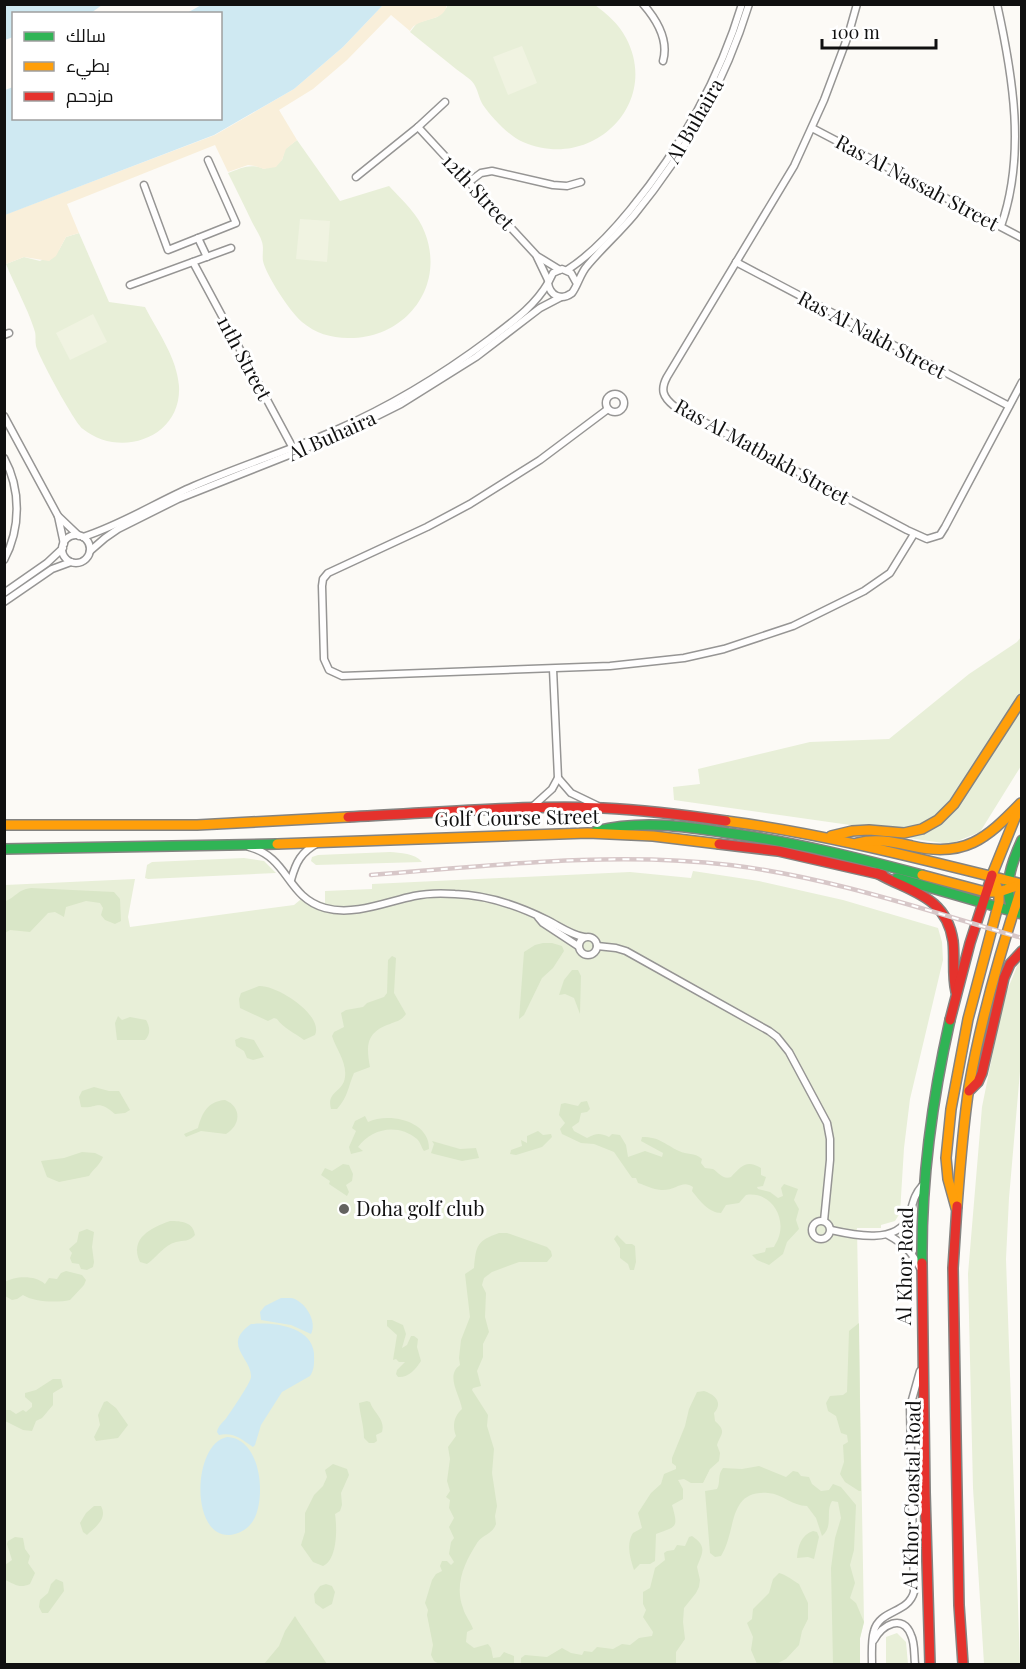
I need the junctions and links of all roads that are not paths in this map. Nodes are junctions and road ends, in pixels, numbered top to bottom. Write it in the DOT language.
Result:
graph roads {
  1 [pos="643,4"];
  2 [pos="742,4"];
  3 [pos="749,4"];
  4 [pos="857,4"];
  5 [pos="997,4"];
  6 [pos="663,61"];
  7 [pos="445,102"];
  8 [pos="418,128"];
  9 [pos="812,128"];
  10 [pos="208,160"];
  11 [pos="356,177"];
  12 [pos="659,177"];
  13 [pos="469,182"];
  14 [pos="581,182"];
  15 [pos="144,185"];
  16 [pos="1000,226"];
  17 [pos="198,238"];
  18 [pos="1022,238"];
  19 [pos="231,248"];
  20 [pos="537,256"];
  21 [pos="207,257"];
  22 [pos="193,262"];
  23 [pos="736,262"];
  24 [pos="563,270"];
  25 [pos="548,282"];
  26 [pos="576,282"];
  27 [pos="130,285"];
  28 [pos="561,297"];
  29 [pos="492,341"];
  30 [pos="1022,382"];
  31 [pos="1009,406"];
  32 [pos="608,409"];
  33 [pos="4,416"];
  34 [pos="294,451"];
  35 [pos="4,458"];
  36 [pos="58,516"];
  37 [pos="914,534"];
  38 [pos="81,537"];
  39 [pos="63,546"];
  40 [pos="90,551"];
  41 [pos="4,560"];
  42 [pos="71,562"];
  43 [pos="5,599"];
  44 [pos="553,669"];
  45 [pos="1022,699"];
  46 [pos="558,778"];
  47 [pos="1021,802"];
  48 [pos="530,808"];
  49 [pos="602,808"];
  50 [pos="4,825"];
  51 [pos="588,833"];
  52 [pos="827,837"];
  53 [pos="1022,840"];
  54 [pos="322,841"];
  55 [pos="857,843"];
  56 [pos="234,844"];
  57 [pos="4,849"];
  58 [pos="877,873"];
  59 [pos="992,875"];
  60 [pos="291,880"];
  61 [pos="1008,880"];
  62 [pos="1022,885"];
  63 [pos="986,892"];
  64 [pos="1009,895"];
  65 [pos="982,903"];
  66 [pos="998,908"];
  67 [pos="1017,913"];
  68 [pos="538,917"];
  69 [pos="584,938"];
  70 [pos="578,946"];
  71 [pos="597,946"];
  72 [pos="1022,951"];
  73 [pos="957,993"];
  74 [pos="969,1091"];
  75 [pos="924,1184"];
  76 [pos="957,1211"];
  77 [pos="824,1221"];
  78 [pos="831,1230"];
  79 [pos="888,1235"];
  80 [pos="922,1272"];
  81 [pos="922,1365"];
  82 [pos="872,1643"];
  83 [pos="872,1665"];
  84 [pos="915,1665"];
  85 [pos="930,1665"];
  86 [pos="963,1665"];
  1 -- 6 [label="street"];
  2 -- 12 [label="street, Al Buhaira"];
  3 -- 12 [label="street, Al Buhaira"];
  4 -- 9 [label="street, Ras Al Matbakh Street"];
  5 -- 16 [label="street"];
  7 -- 8 [label="street"];
  8 -- 11 [label="street"];
  8 -- 13 [label="street, 12th Street"];
  9 -- 16 [label="street, Ras Al Nassah Street"];
  9 -- 23 [label="street, Ras Al Matbakh Street"];
  10 -- 17 [label="street"];
  12 -- 24 [label="street, Al Buhaira"];
  12 -- 26 [label="street, Al Buhaira"];
  13 -- 14 [label="street"];
  13 -- 20 [label="street, 12th Street"];
  15 -- 17 [label="street"];
  16 -- 18 [label="street, Ras Al Nassah Street"];
  17 -- 21 [label="street"];
  19 -- 21 [label="street"];
  20 -- 24 [label="street, 12th Street"];
  20 -- 25 [label="street, 12th Street"];
  21 -- 22 [label="street"];
  22 -- 27 [label="street"];
  22 -- 34 [label="street, 11th Street"];
  23 -- 31 [label="street, Ras Al Nakh Street"];
  23 -- 37 [label="street, Ras Al Matbakh Street"];
  24 -- 25 [label="street"];
  24 -- 26 [label="street"];
  25 -- 28 [label="street"];
  25 -- 29 [label="street, Al Buhaira"];
  26 -- 28 [label="street"];
  28 -- 29 [label="street, Al Buhaira"];
  29 -- 34 [label="street, Al Buhaira"];
  30 -- 31 [label="street"];
  31 -- 37 [label="street"];
  32 -- 44 [label="street"];
  33 -- 36 [label="street"];
  34 -- 38 [label="street, Al Buhaira"];
  34 -- 40 [label="street, Al Buhaira"];
  35 -- 41 [label="street"];
  36 -- 38 [label="street"];
  36 -- 39 [label="street"];
  37 -- 44 [label="street"];
  38 -- 39 [label="street"];
  38 -- 40 [label="street"];
  39 -- 42 [label="street"];
  39 -- 43 [label="street"];
  40 -- 42 [label="street"];
  42 -- 43 [label="street"];
  44 -- 46 [label="street"];
  45 -- 52 [label="main road"];
  46 -- 48 [label="street"];
  46 -- 49 [label="street"];
  47 -- 55 [label="main road"];
  47 -- 59 [label="main road, Al Khor Road"];
  48 -- 49 [label="main road, Golf Course Street"];
  48 -- 50 [label="main road, Golf Course Street"];
  49 -- 52 [label="main road, Golf Course Street"];
  51 -- 54 [label="main road, Golf Course Street"];
  51 -- 58 [label="main road, Golf Course Street"];
  51 -- 63 [label="main road"];
  52 -- 55 [label="main road, Golf Course Street"];
  53 -- 61 [label="main road"];
  54 -- 56 [label="main road, Golf Course Street"];
  54 -- 60 [label="street"];
  55 -- 59 [label="main road, Golf Course Street"];
  56 -- 57 [label="main road, Golf Course Street"];
  56 -- 60 [label="street"];
  58 -- 65 [label="main road, Golf Course Street"];
  58 -- 73 [label="main road"];
  59 -- 61 [label="main road, Golf Course Street"];
  59 -- 63 [label="main road, Al Khor Road"];
  59 -- 64 [label="main road"];
  60 -- 68 [label="street"];
  61 -- 62 [label="main road, Golf Course Street"];
  61 -- 64 [label="main road"];
  62 -- 64 [label="main road"];
  63 -- 64 [label="main road"];
  63 -- 65 [label="main road, Al Khor Road"];
  64 -- 65 [label="main road"];
  64 -- 66 [label="main road"];
  64 -- 67 [label="main road"];
  65 -- 66 [label="main road, Golf Course Street"];
  65 -- 73 [label="main road, Al Khor Road"];
  66 -- 67 [label="main road, Golf Course Street"];
  66 -- 76 [label="main road"];
  67 -- 74 [label="main road"];
  68 -- 69 [label="street"];
  68 -- 70 [label="street"];
  69 -- 70 [label="street"];
  69 -- 71 [label="street"];
  70 -- 71 [label="street"];
  71 -- 77 [label="street"];
  72 -- 74 [label="main road"];
  73 -- 75 [label="main road, Al Khor Road"];
  74 -- 76 [label="main road"];
  75 -- 79 [label="street"];
  75 -- 80 [label="main road, Al Khor Road"];
  76 -- 86 [label="main road"];
  77 -- 78 [label="street"];
  77 -- 78 [label="street"];
  78 -- 79 [label="street"];
  79 -- 80 [label="street"];
  80 -- 81 [label="main road, Al Khor Road"];
  81 -- 82 [label="street, Al Khor Coastal Road"];
  81 -- 85 [label="main road, Al Khor Road"];
  82 -- 83 [label="street, Al Khor Coastal Road"];
  82 -- 84 [label="street"];
}
